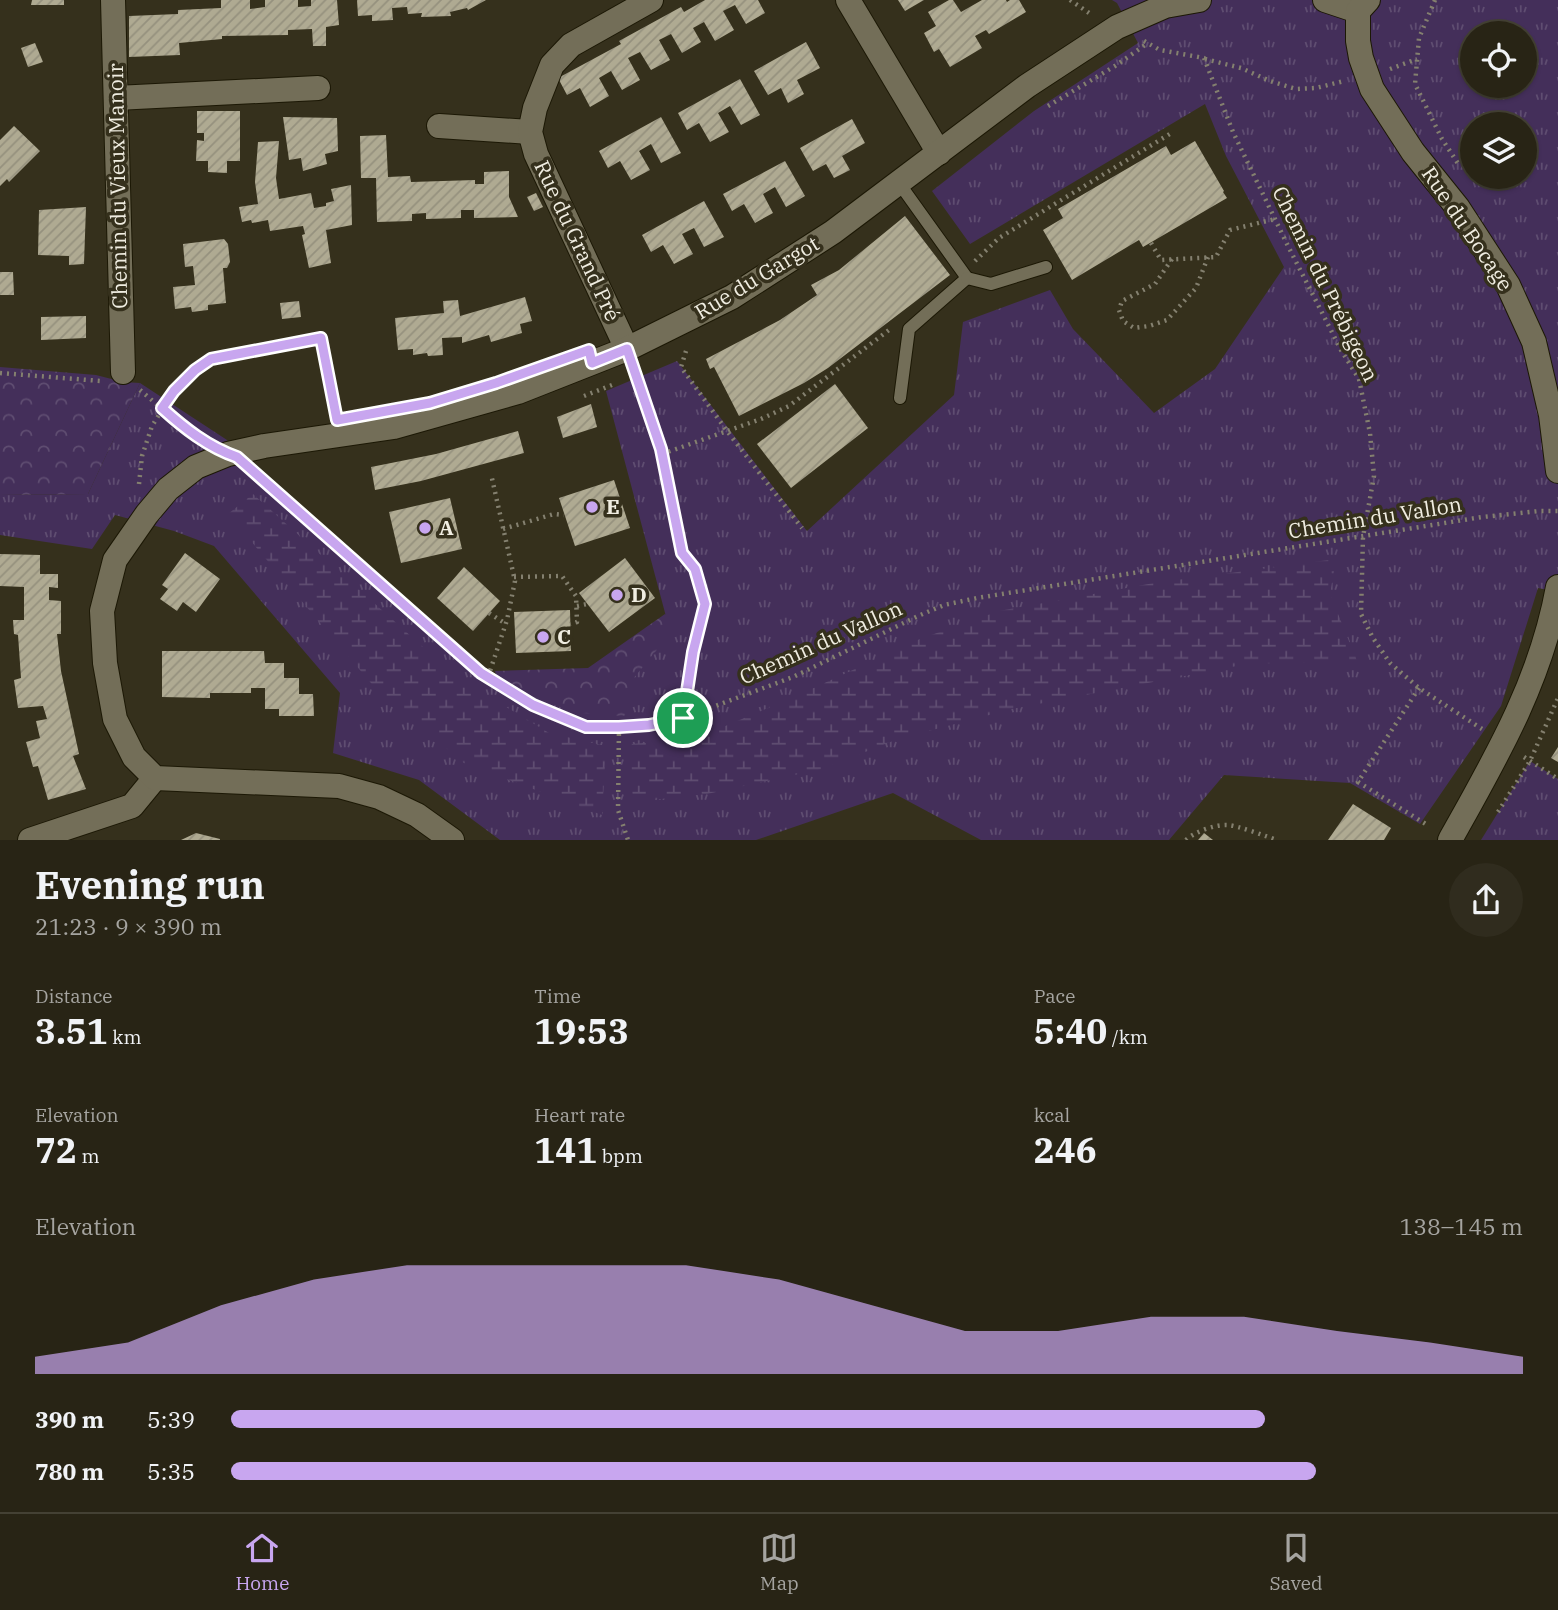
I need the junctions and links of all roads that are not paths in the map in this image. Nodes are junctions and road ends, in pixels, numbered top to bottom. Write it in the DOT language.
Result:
graph roads {
  1 [pos="113,0"];
  2 [pos="652,0"];
  3 [pos="848,0"];
  4 [pos="1199,0"];
  5 [pos="1325,0"];
  6 [pos="1363,6"];
  7 [pos="318,88"];
  8 [pos="116,98"];
  9 [pos="439,126"];
  10 [pos="530,132"];
  11 [pos="939,153"];
  12 [pos="899,183"];
  13 [pos="1046,267"];
  14 [pos="967,278"];
  15 [pos="627,349"];
  16 [pos="121,380"];
  17 [pos="900,398"];
  18 [pos="1558,471"];
  19 [pos="1558,587"];
  20 [pos="1555,618"];
  21 [pos="155,778"];
  22 [pos="1445,836"];
  23 [pos="30,840"];
  24 [pos="452,840"];
  1 -- 8 [label="street, Chemin du Vieux Manoir"];
  2 -- 10 [label="street"];
  3 -- 11 [label="street"];
  4 -- 11 [label="street, Rue du Gargot"];
  5 -- 6 [label="street"];
  6 -- 18 [label="street, Rue du Bocage"];
  7 -- 8 [label="street"];
  8 -- 16 [label="street, Chemin du Vieux Manoir"];
  9 -- 10 [label="street"];
  10 -- 15 [label="street, Rue du Grand Pré"];
  11 -- 12 [label="street, Rue du Gargot"];
  12 -- 14 [label="lane"];
  12 -- 15 [label="street, Rue du Gargot"];
  13 -- 14 [label="lane"];
  14 -- 17 [label="lane"];
  15 -- 21 [label="street, Rue du Gargot"];
  19 -- 20 [label="street"];
  20 -- 22 [label="street"];
  21 -- 23 [label="street"];
  21 -- 24 [label="street"];
}
